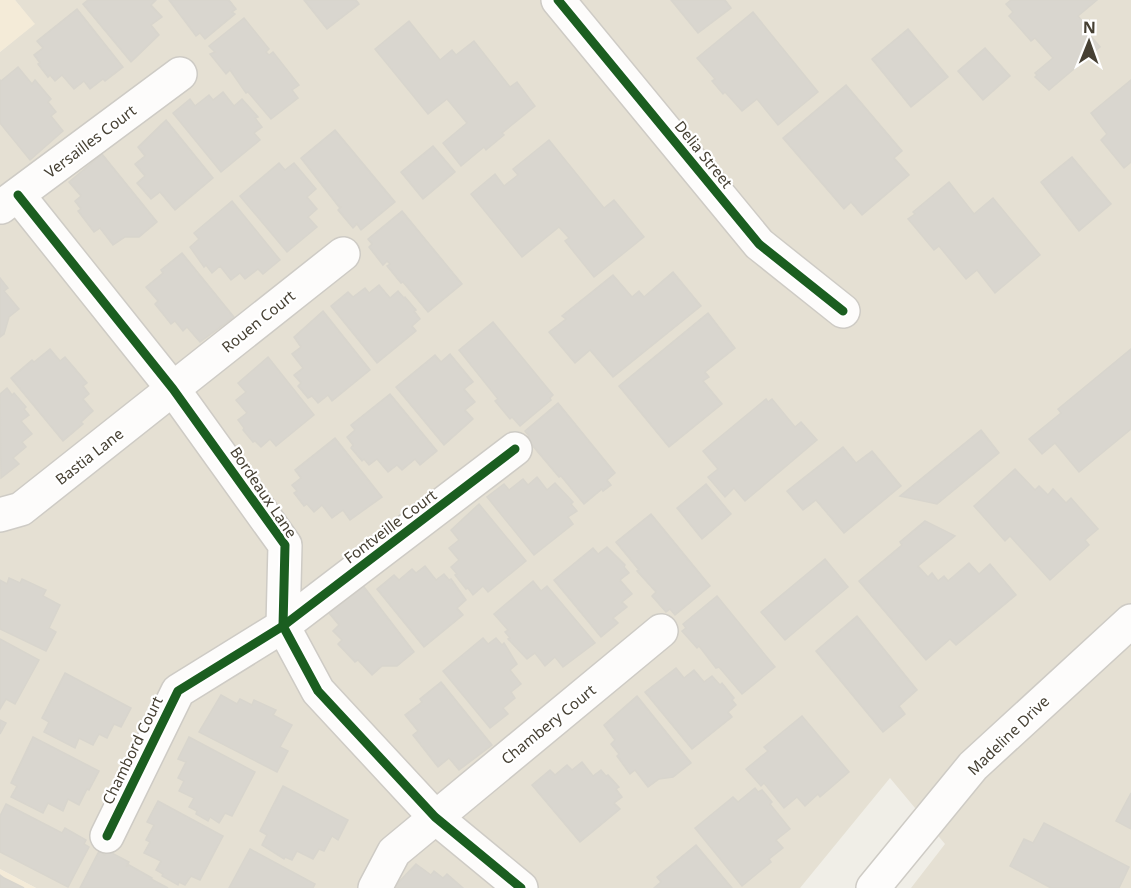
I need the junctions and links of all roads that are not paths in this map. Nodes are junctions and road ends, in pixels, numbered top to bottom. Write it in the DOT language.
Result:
graph roads {
  1 [pos="558,0"];
  2 [pos="180,74"];
  3 [pos="9,202"];
  4 [pos="343,254"];
  5 [pos="843,311"];
  6 [pos="173,389"];
  7 [pos="515,449"];
  8 [pos="0,515"];
  9 [pos="1131,621"];
  10 [pos="283,626"];
  11 [pos="662,631"];
  12 [pos="435,817"];
  13 [pos="107,836"];
  14 [pos="375,888"];
  15 [pos="521,888"];
  16 [pos="873,888"];
  1 -- 5 [label="street, Delia Street"];
  2 -- 3 [label="street, Versailles Court"];
  3 -- 6 [label="street, Bordeaux Lane"];
  4 -- 6 [label="street, Rouen Court"];
  6 -- 8 [label="street, Bastia Lane"];
  6 -- 10 [label="street, Bordeaux Lane"];
  7 -- 10 [label="street, Fontveille Court"];
  9 -- 16 [label="street, Madeline Drive"];
  10 -- 12 [label="street, Bordeaux Lane"];
  10 -- 13 [label="street, Chambord Court"];
  11 -- 12 [label="street, Chambery Court"];
  12 -- 14 [label="street, Chambery Court"];
  12 -- 15 [label="street, Bordeaux Lane"];
}
